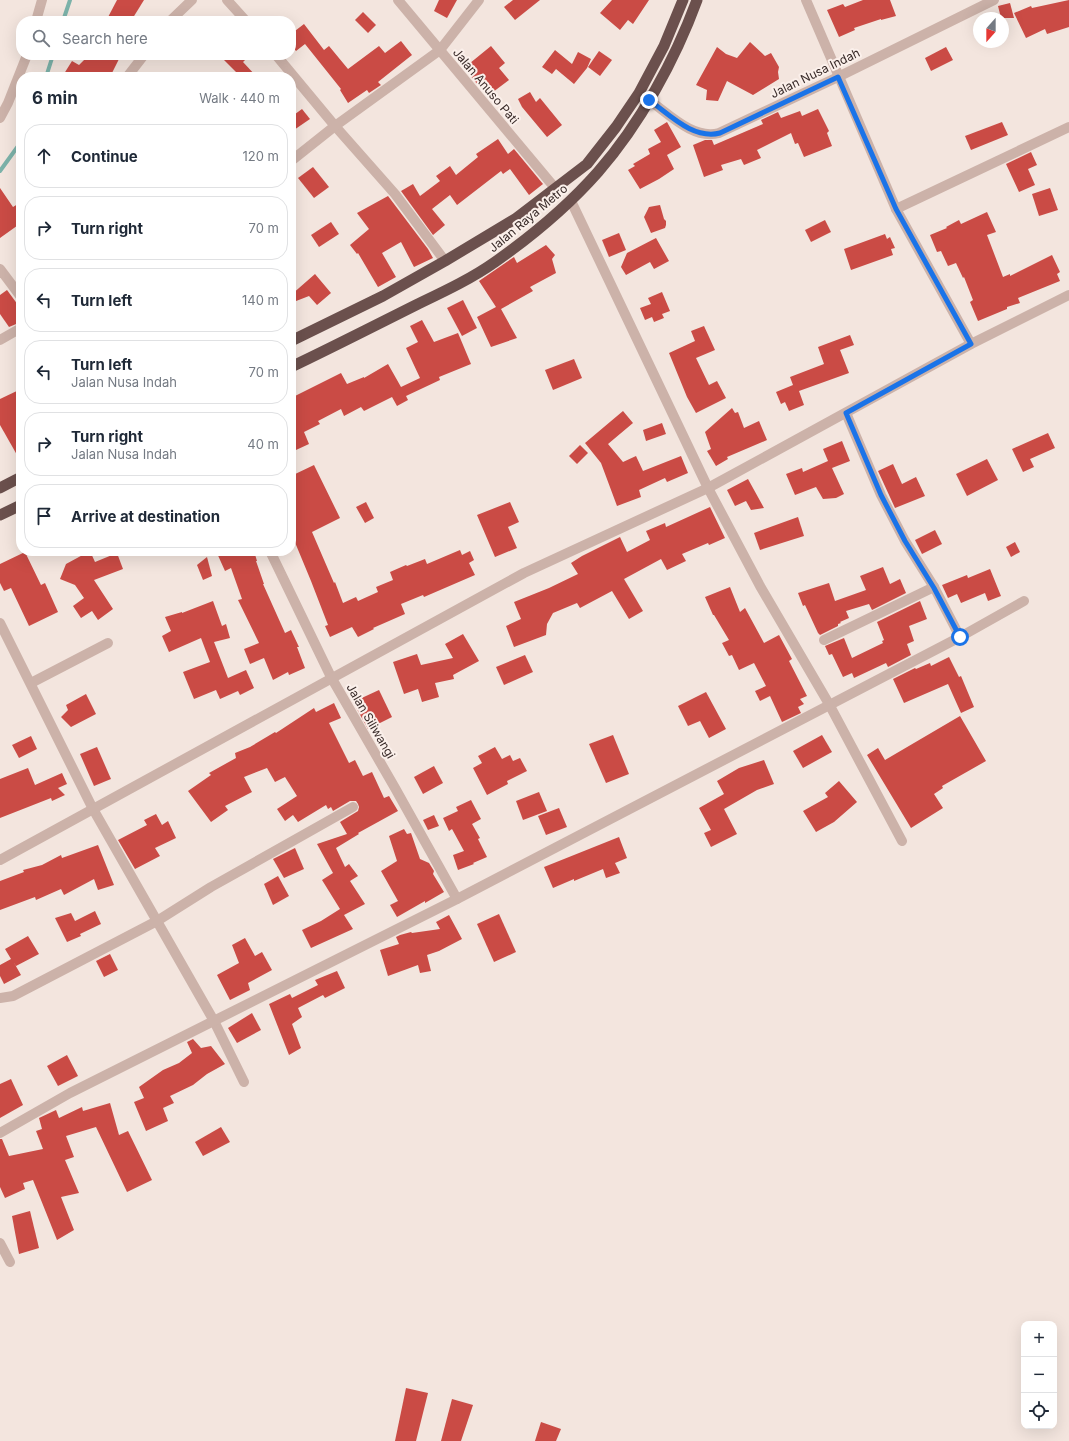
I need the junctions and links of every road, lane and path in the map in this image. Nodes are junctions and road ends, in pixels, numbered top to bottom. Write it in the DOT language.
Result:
graph roads {
  1 [pos="42,0"];
  2 [pos="192,0"];
  3 [pos="227,0"];
  4 [pos="398,0"];
  5 [pos="479,0"];
  6 [pos="683,0"];
  7 [pos="697,0"];
  8 [pos="806,0"];
  9 [pos="994,0"];
  10 [pos="37,16"];
  11 [pos="175,16"];
  12 [pos="241,16"];
  13 [pos="440,50"];
  14 [pos="25,60"];
  15 [pos="140,60"];
  16 [pos="280,60"];
  17 [pos="20,72"];
  18 [pos="132,72"];
  19 [pos="290,72"];
  20 [pos="838,77"];
  21 [pos="296,79"];
  22 [pos="16,83"];
  23 [pos="649,100"];
  24 [pos="0,118"];
  25 [pos="335,126"];
  26 [pos="1069,127"];
  27 [pos="296,157"];
  28 [pos="555,188"];
  29 [pos="571,201"];
  30 [pos="896,209"];
  31 [pos="445,261"];
  32 [pos="0,269"];
  33 [pos="16,290"];
  34 [pos="1069,295"];
  35 [pos="16,331"];
  36 [pos="296,339"];
  37 [pos="0,340"];
  38 [pos="971,344"];
  39 [pos="296,365"];
  40 [pos="846,413"];
  41 [pos="16,480"];
  42 [pos="0,488"];
  43 [pos="708,488"];
  44 [pos="16,507"];
  45 [pos="0,515"];
  46 [pos="272,556"];
  47 [pos="934,588"];
  48 [pos="1024,601"];
  49 [pos="0,623"];
  50 [pos="960,637"];
  51 [pos="824,640"];
  52 [pos="108,643"];
  53 [pos="331,677"];
  54 [pos="31,683"];
  55 [pos="829,704"];
  56 [pos="353,807"];
  57 [pos="93,809"];
  58 [pos="902,841"];
  59 [pos="0,860"];
  60 [pos="457,899"];
  61 [pos="157,921"];
  62 [pos="0,998"];
  63 [pos="214,1021"];
  64 [pos="244,1082"];
  65 [pos="0,1133"];
  66 [pos="0,1243"];
  67 [pos="10,1262"];
  1 -- 10 [label="street"];
  2 -- 11 [label="street"];
  3 -- 12 [label="street"];
  4 -- 13 [label="street, Jalan Anuso Pati"];
  5 -- 13 [label="street"];
  6 -- 28 [label="highway"];
  7 -- 23 [label="highway, Jalan Raya Metro"];
  8 -- 20 [label="street"];
  9 -- 20 [label="street, Jalan Nusa Indah"];
  13 -- 25 [label="street"];
  13 -- 28 [label="street, Jalan Anuso Pati"];
  14 -- 17 [label="street"];
  15 -- 18 [label="street"];
  16 -- 19 [label="street"];
  20 -- 23 [label="street, Jalan Nusa Indah"];
  20 -- 30 [label="street"];
  21 -- 25 [label="street"];
  22 -- 24 [label="street"];
  23 -- 29 [label="highway, Jalan Raya Metro"];
  25 -- 27 [label="street"];
  25 -- 31 [label="street"];
  26 -- 30 [label="street"];
  28 -- 31 [label="highway"];
  29 -- 39 [label="highway, Jalan Raya Metro"];
  29 -- 43 [label="street"];
  30 -- 38 [label="street"];
  31 -- 36 [label="highway"];
  32 -- 33 [label="street"];
  34 -- 38 [label="street"];
  35 -- 37 [label="street"];
  38 -- 40 [label="street"];
  40 -- 43 [label="street"];
  40 -- 47 [label="street"];
  41 -- 42 [label="highway"];
  43 -- 53 [label="street"];
  43 -- 55 [label="street"];
  44 -- 45 [label="highway"];
  46 -- 53 [label="street, Jalan Siliwangi"];
  47 -- 50 [label="street"];
  47 -- 51 [label="street"];
  48 -- 50 [label="street"];
  49 -- 54 [label="street"];
  50 -- 55 [label="street"];
  52 -- 54 [label="street"];
  53 -- 57 [label="street"];
  53 -- 60 [label="street, Jalan Siliwangi"];
  54 -- 57 [label="street"];
  55 -- 58 [label="street"];
  55 -- 60 [label="street"];
  56 -- 61 [label="street"];
  57 -- 59 [label="street"];
  57 -- 61 [label="street"];
  60 -- 63 [label="street"];
  61 -- 62 [label="street"];
  61 -- 63 [label="street"];
  63 -- 64 [label="street"];
  63 -- 65 [label="street"];
  66 -- 67 [label="street"];
}
